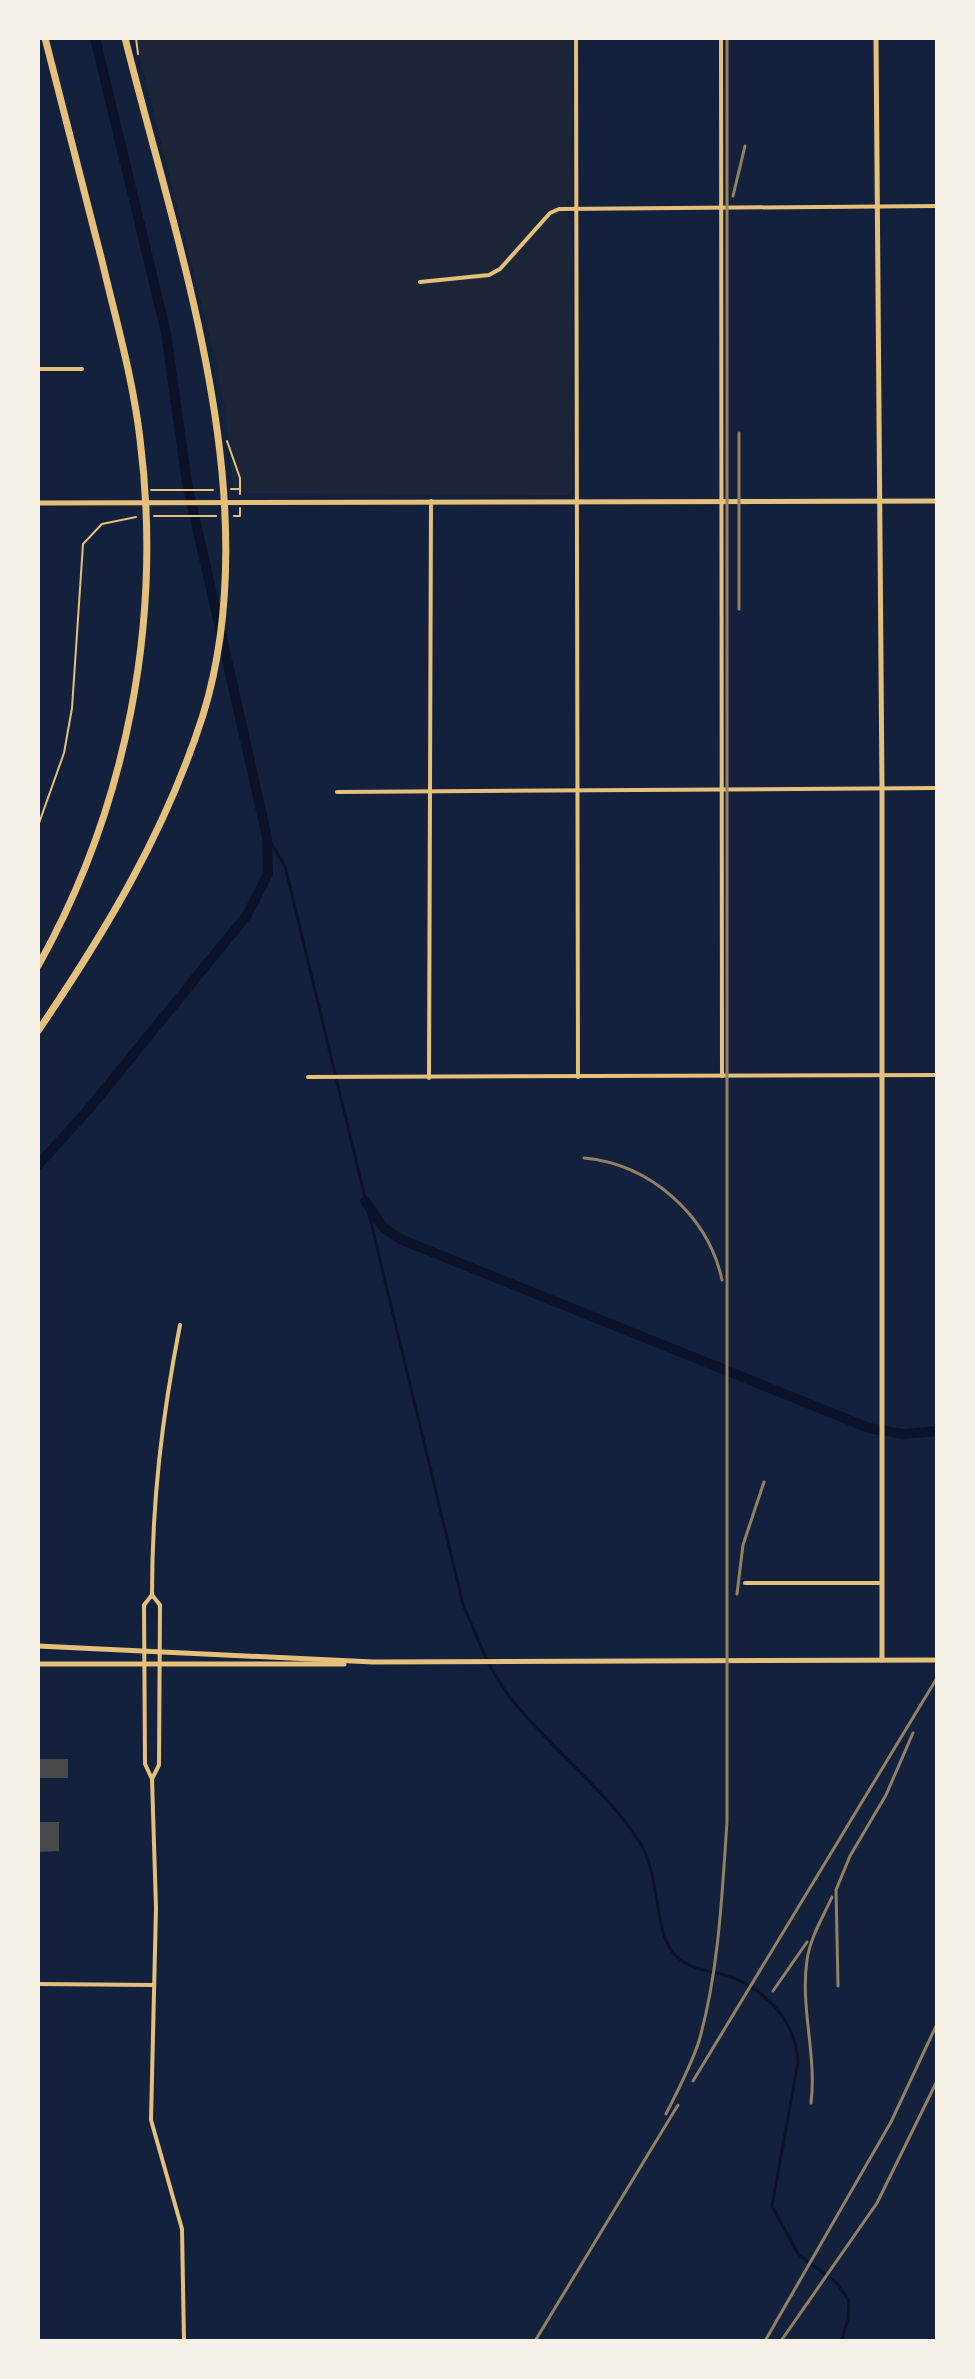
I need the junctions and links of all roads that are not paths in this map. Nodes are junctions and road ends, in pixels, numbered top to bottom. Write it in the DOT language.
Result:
graph roads {
  1 [pos="45,38"];
  2 [pos="125,38"];
  3 [pos="576,38"];
  4 [pos="721,38"];
  5 [pos="876,38"];
  6 [pos="876,206"];
  7 [pos="937,206"];
  8 [pos="719,207"];
  9 [pos="577,208"];
  10 [pos="420,282"];
  11 [pos="38,369"];
  12 [pos="82,369"];
  13 [pos="431,501"];
  14 [pos="722,501"];
  15 [pos="878,501"];
  16 [pos="937,501"];
  17 [pos="578,502"];
  18 [pos="38,503"];
  19 [pos="937,788"];
  20 [pos="431,789"];
  21 [pos="578,789"];
  22 [pos="720,789"];
  23 [pos="882,789"];
  24 [pos="337,792"];
  25 [pos="38,966"];
  26 [pos="38,1031"];
  27 [pos="937,1075"];
  28 [pos="722,1076"];
  29 [pos="881,1076"];
  30 [pos="308,1077"];
  31 [pos="578,1077"];
  32 [pos="429,1078"];
  33 [pos="180,1325"];
  34 [pos="745,1583"];
  35 [pos="882,1583"];
  36 [pos="152,1595"];
  37 [pos="38,1646"];
  38 [pos="144,1649"];
  39 [pos="160,1650"];
  40 [pos="882,1660"];
  41 [pos="937,1660"];
  42 [pos="373,1662"];
  43 [pos="38,1664"];
  44 [pos="144,1665"];
  45 [pos="160,1665"];
  46 [pos="152,1779"];
  47 [pos="38,1984"];
  48 [pos="154,1985"];
  49 [pos="184,2341"];
  1 -- 25 [label="highway"];
  2 -- 26 [label="highway"];
  3 -- 9 [label="street"];
  4 -- 8 [label="street"];
  5 -- 6 [label="street"];
  6 -- 7 [label="street"];
  6 -- 8 [label="street"];
  6 -- 15 [label="street"];
  8 -- 9 [label="street"];
  8 -- 14 [label="street"];
  9 -- 10 [label="street"];
  9 -- 17 [label="street"];
  11 -- 12 [label="street"];
  13 -- 17 [label="street"];
  13 -- 18 [label="street"];
  13 -- 20 [label="street"];
  14 -- 15 [label="street"];
  14 -- 17 [label="street"];
  14 -- 22 [label="street"];
  15 -- 16 [label="street"];
  15 -- 23 [label="street"];
  17 -- 21 [label="street"];
  19 -- 23 [label="street"];
  20 -- 21 [label="street"];
  20 -- 24 [label="street"];
  20 -- 32 [label="street"];
  21 -- 22 [label="street"];
  21 -- 31 [label="street"];
  22 -- 23 [label="street"];
  22 -- 28 [label="street"];
  23 -- 29 [label="street"];
  27 -- 29 [label="street"];
  28 -- 29 [label="street"];
  28 -- 31 [label="street"];
  29 -- 35 [label="street"];
  30 -- 32 [label="street"];
  31 -- 32 [label="street"];
  33 -- 36 [label="street"];
  34 -- 35 [label="street"];
  35 -- 40 [label="street"];
  36 -- 38 [label="street"];
  36 -- 39 [label="street"];
  37 -- 38 [label="street"];
  38 -- 39 [label="street"];
  38 -- 44 [label="street"];
  39 -- 42 [label="street"];
  39 -- 45 [label="street"];
  40 -- 41 [label="street"];
  40 -- 42 [label="street"];
  42 -- 45 [label="street"];
  43 -- 44 [label="street"];
  44 -- 45 [label="street"];
  44 -- 46 [label="street"];
  45 -- 46 [label="street"];
  46 -- 48 [label="street"];
  47 -- 48 [label="street"];
  48 -- 49 [label="street"];
}
